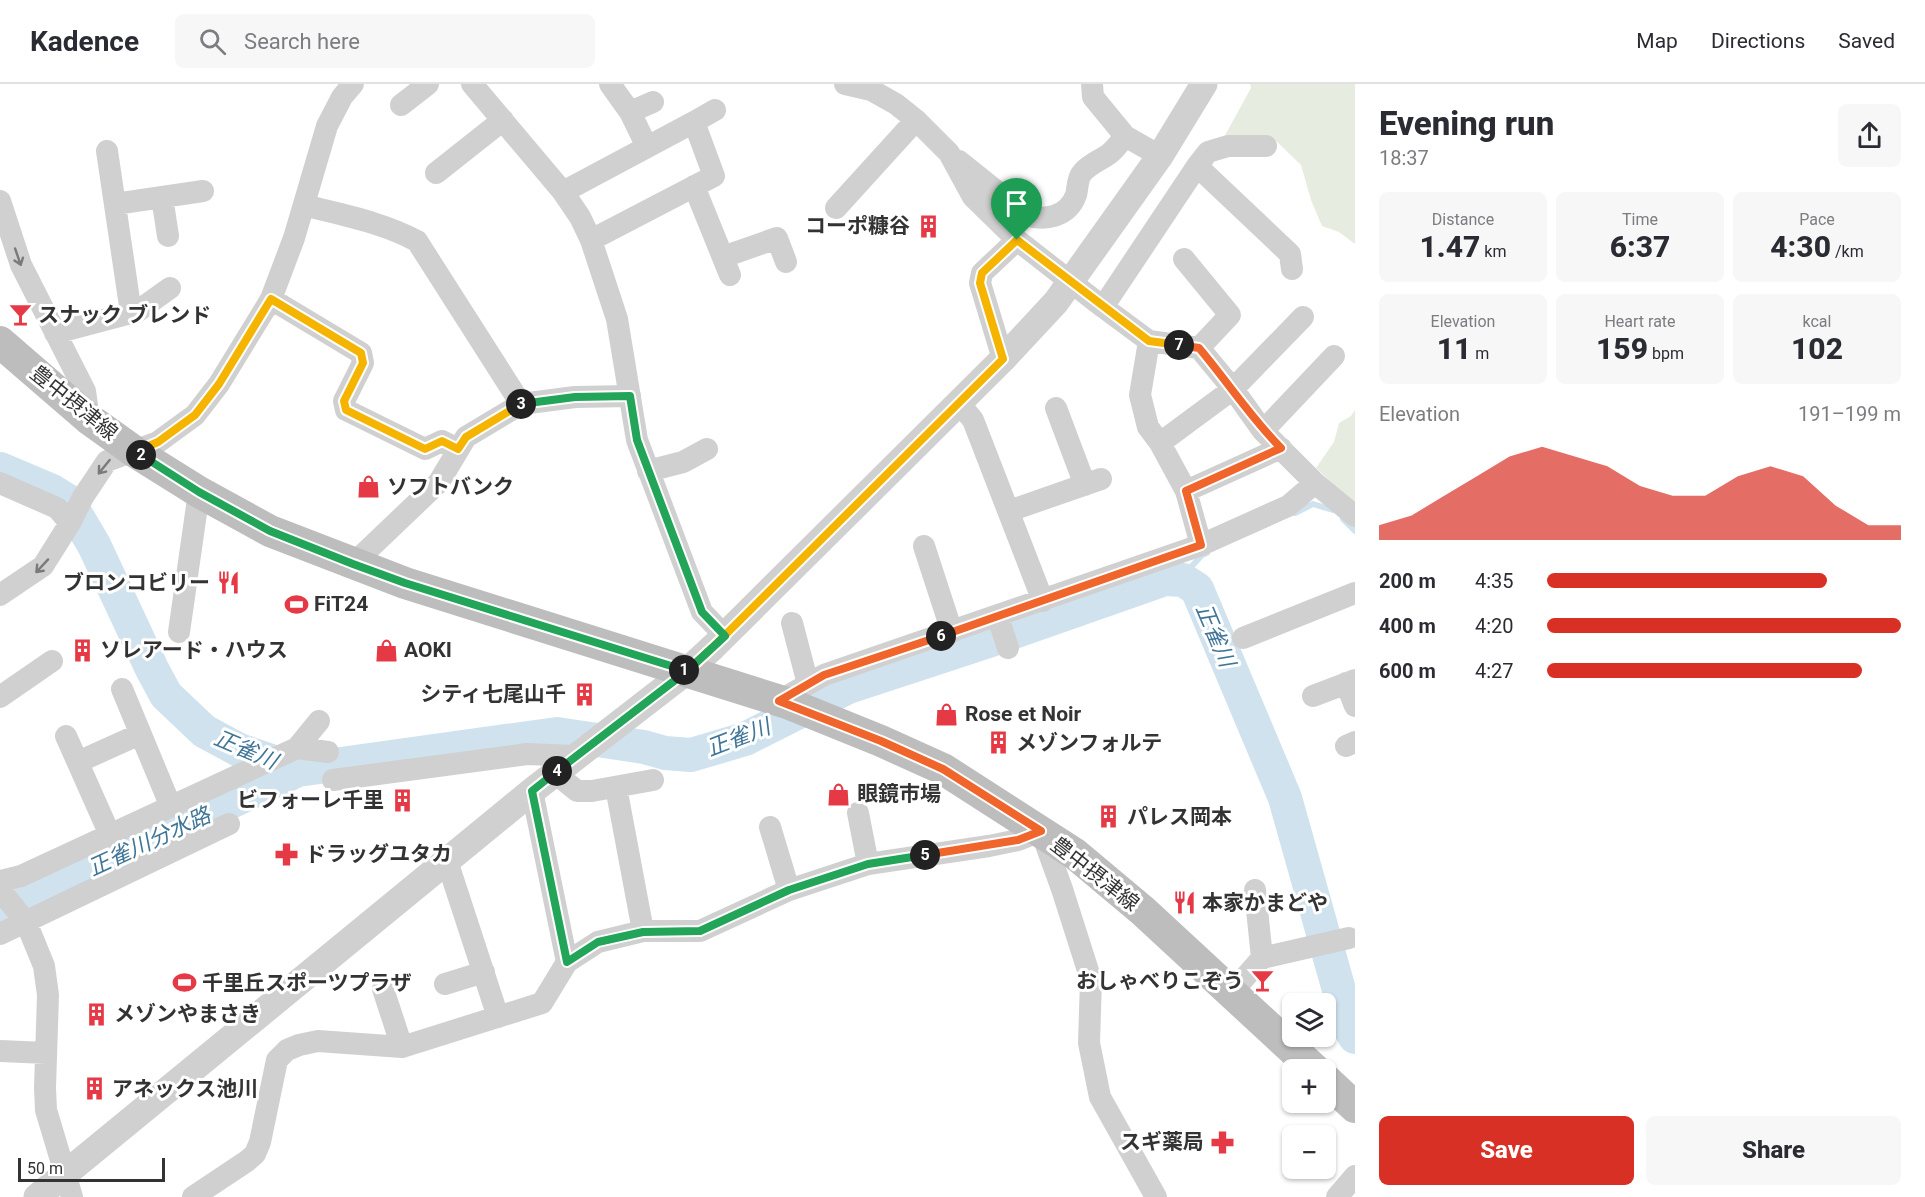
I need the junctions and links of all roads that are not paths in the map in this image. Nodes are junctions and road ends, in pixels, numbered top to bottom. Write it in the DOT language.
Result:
graph roads {
  1 [pos="353,84"];
  2 [pos="428,84"];
  3 [pos="472,84"];
  4 [pos="610,84"];
  5 [pos="845,84"];
  6 [pos="1092,84"];
  7 [pos="1204,84"];
  8 [pos="871,87"];
  9 [pos="653,102"];
  10 [pos="401,105"];
  11 [pos="715,110"];
  12 [pos="630,112"];
  13 [pos="503,120"];
  14 [pos="916,120"];
  15 [pos="694,122"];
  16 [pos="1125,136"];
  17 [pos="1266,146"];
  18 [pos="647,147"];
  19 [pos="107,151"];
  20 [pos="949,153"];
  21 [pos="1160,156"];
  22 [pos="1197,166"];
  23 [pos="436,173"];
  24 [pos="694,186"];
  25 [pos="203,191"];
  26 [pos="563,192"];
  27 [pos="162,197"];
  28 [pos="0,201"];
  29 [pos="115,204"];
  30 [pos="304,205"];
  31 [pos="836,208"];
  32 [pos="168,236"];
  33 [pos="591,240"];
  34 [pos="1017,240"];
  35 [pos="1184,259"];
  36 [pos="786,262"];
  37 [pos="1292,269"];
  38 [pos="1072,282"];
  39 [pos="171,288"];
  40 [pos="271,299"];
  41 [pos="1103,307"];
  42 [pos="131,313"];
  43 [pos="1303,317"];
  44 [pos="55,333"];
  45 [pos="1149,341"];
  46 [pos="0,342"];
  47 [pos="1199,348"];
  48 [pos="1334,356"];
  49 [pos="1003,359"];
  50 [pos="1233,389"];
  51 [pos="630,396"];
  52 [pos="959,403"];
  53 [pos="521,404"];
  54 [pos="1056,408"];
  55 [pos="89,418"];
  56 [pos="1263,431"];
  57 [pos="1160,443"];
  58 [pos="1281,448"];
  59 [pos="458,449"];
  60 [pos="707,449"];
  61 [pos="135,452"];
  62 [pos="648,471"];
  63 [pos="0,483"];
  64 [pos="1315,483"];
  65 [pos="1186,491"];
  66 [pos="199,492"];
  67 [pos="1009,511"];
  68 [pos="1355,516"];
  69 [pos="70,523"];
  70 [pos="1201,545"];
  71 [pos="924,546"];
  72 [pos="353,564"];
  73 [pos="1355,593"];
  74 [pos="0,595"];
  75 [pos="1043,601"];
  76 [pos="998,616"];
  77 [pos="792,623"];
  78 [pos="179,632"];
  79 [pos="952,632"];
  80 [pos="725,636"];
  81 [pos="1243,638"];
  82 [pos="1008,648"];
  83 [pos="52,661"];
  84 [pos="687,671"];
  85 [pos="1351,682"];
  86 [pos="122,689"];
  87 [pos="791,696"];
  88 [pos="1313,696"];
  89 [pos="0,697"];
  90 [pos="1355,706"];
  91 [pos="319,721"];
  92 [pos="140,734"];
  93 [pos="66,736"];
  94 [pos="297,748"];
  95 [pos="328,752"];
  96 [pos="78,762"];
  97 [pos="565,765"];
  98 [pos="333,780"];
  99 [pos="653,780"];
  100 [pos="616,787"];
  101 [pos="532,791"];
  102 [pos="171,807"];
  103 [pos="858,813"];
  104 [pos="229,824"];
  105 [pos="770,828"];
  106 [pos="1041,831"];
  107 [pos="110,836"];
  108 [pos="447,861"];
  109 [pos="868,864"];
  110 [pos="1,888"];
  111 [pos="789,890"];
  112 [pos="1255,890"];
  113 [pos="23,918"];
  114 [pos="643,932"];
  115 [pos="0,934"];
  116 [pos="1343,939"];
  117 [pos="1262,958"];
  118 [pos="567,962"];
  119 [pos="484,972"];
  120 [pos="445,984"];
  121 [pos="383,989"];
  122 [pos="1232,992"];
  123 [pos="498,1017"];
  124 [pos="402,1047"];
  125 [pos="0,1051"];
  126 [pos="46,1053"];
  127 [pos="1303,1059"];
  128 [pos="1336,1089"];
  129 [pos="1355,1107"];
  130 [pos="1355,1176"];
  131 [pos="68,1186"];
  132 [pos="37,1197"];
  133 [pos="193,1197"];
  134 [pos="1156,1197"];
  135 [pos="1337,1197"];
  1 -- 30 [label="street"];
  2 -- 10 [label="street"];
  3 -- 13 [label="street"];
  4 -- 12 [label="street"];
  5 -- 8 [label="street"];
  6 -- 16 [label="street"];
  7 -- 21 [label="street"];
  8 -- 14 [label="street"];
  9 -- 12 [label="street"];
  11 -- 15 [label="street"];
  12 -- 18 [label="street"];
  13 -- 23 [label="street"];
  13 -- 26 [label="street"];
  14 -- 20 [label="street"];
  14 -- 31 [label="street"];
  15 -- 18 [label="street"];
  15 -- 24 [label="street"];
  16 -- 20 [label="street"];
  16 -- 21 [label="street"];
  17 -- 22 [label="street"];
  18 -- 26 [label="street"];
  19 -- 29 [label="street"];
  20 -- 34 [label="street"];
  21 -- 38 [label="street"];
  22 -- 37 [label="street"];
  22 -- 41 [label="street"];
  24 -- 33 [label="street"];
  24 -- 36 [label="street"];
  25 -- 27 [label="street"];
  26 -- 33 [label="street"];
  27 -- 29 [label="street"];
  27 -- 32 [label="street"];
  28 -- 44 [label="street, one-way"];
  29 -- 42 [label="street"];
  30 -- 40 [label="street"];
  30 -- 53 [label="street"];
  33 -- 51 [label="street"];
  34 -- 38 [label="street"];
  34 -- 49 [label="street"];
  35 -- 47 [label="street"];
  38 -- 41 [label="street"];
  38 -- 49 [label="street"];
  39 -- 42 [label="street"];
  40 -- 59 [label="street"];
  40 -- 61 [label="street"];
  41 -- 45 [label="street"];
  42 -- 44 [label="street"];
  43 -- 50 [label="street"];
  44 -- 55 [label="street"];
  45 -- 47 [label="street"];
  45 -- 57 [label="street"];
  46 -- 55 [label="main road, 豊中摂津線"];
  47 -- 50 [label="street"];
  48 -- 56 [label="street"];
  49 -- 52 [label="street"];
  50 -- 56 [label="street"];
  50 -- 57 [label="street"];
  51 -- 53 [label="street"];
  51 -- 62 [label="street"];
  52 -- 67 [label="street"];
  52 -- 80 [label="street"];
  53 -- 59 [label="street"];
  54 -- 67 [label="street"];
  55 -- 61 [label="main road, 豊中摂津線"];
  56 -- 58 [label="street"];
  57 -- 65 [label="street"];
  58 -- 64 [label="street"];
  58 -- 65 [label="street"];
  59 -- 72 [label="street"];
  60 -- 62 [label="street"];
  61 -- 66 [label="main road, 豊中摂津線"];
  61 -- 69 [label="street, one-way"];
  62 -- 80 [label="street"];
  63 -- 69 [label="street"];
  64 -- 68 [label="street"];
  64 -- 70 [label="street"];
  65 -- 70 [label="street"];
  66 -- 72 [label="main road, 豊中摂津線"];
  66 -- 78 [label="street"];
  67 -- 75 [label="street"];
  69 -- 74 [label="street, one-way"];
  70 -- 75 [label="street"];
  71 -- 79 [label="street"];
  72 -- 84 [label="main road, 豊中摂津線"];
  73 -- 81 [label="street"];
  75 -- 76 [label="street"];
  76 -- 79 [label="street"];
  76 -- 82 [label="street"];
  77 -- 87 [label="street"];
  79 -- 87 [label="street"];
  80 -- 84 [label="street"];
  83 -- 89 [label="street"];
  84 -- 87 [label="main road, 豊中摂津線"];
  84 -- 97 [label="street"];
  85 -- 88 [label="street"];
  85 -- 90 [label="street"];
  86 -- 92 [label="street"];
  87 -- 106 [label="main road, 豊中摂津線"];
  91 -- 94 [label="street"];
  92 -- 96 [label="street"];
  92 -- 102 [label="street"];
  93 -- 96 [label="street"];
  94 -- 95 [label="street"];
  94 -- 102 [label="street"];
  96 -- 107 [label="street"];
  97 -- 98 [label="street"];
  97 -- 100 [label="street"];
  97 -- 101 [label="street"];
  99 -- 100 [label="street"];
  100 -- 114 [label="street"];
  101 -- 108 [label="street"];
  101 -- 118 [label="street"];
  102 -- 107 [label="street"];
  103 -- 109 [label="street"];
  104 -- 113 [label="street"];
  105 -- 111 [label="street"];
  106 -- 109 [label="street"];
  106 -- 122 [label="main road, 豊中摂津線"];
  106 -- 134 [label="street"];
  107 -- 110 [label="street"];
  108 -- 119 [label="street"];
  108 -- 131 [label="street"];
  109 -- 111 [label="street"];
  110 -- 113 [label="street"];
  111 -- 114 [label="street"];
  112 -- 117 [label="street"];
  113 -- 115 [label="street"];
  113 -- 126 [label="street"];
  114 -- 118 [label="street"];
  116 -- 117 [label="street"];
  117 -- 122 [label="street"];
  118 -- 123 [label="street"];
  119 -- 120 [label="street"];
  119 -- 123 [label="street"];
  121 -- 124 [label="street"];
  122 -- 127 [label="main road, 豊中摂津線"];
  123 -- 124 [label="street"];
  124 -- 133 [label="street"];
  125 -- 126 [label="street"];
  126 -- 131 [label="street"];
  128 -- 129 [label="main road"];
  130 -- 135 [label="street"];
  131 -- 132 [label="street"];
}
